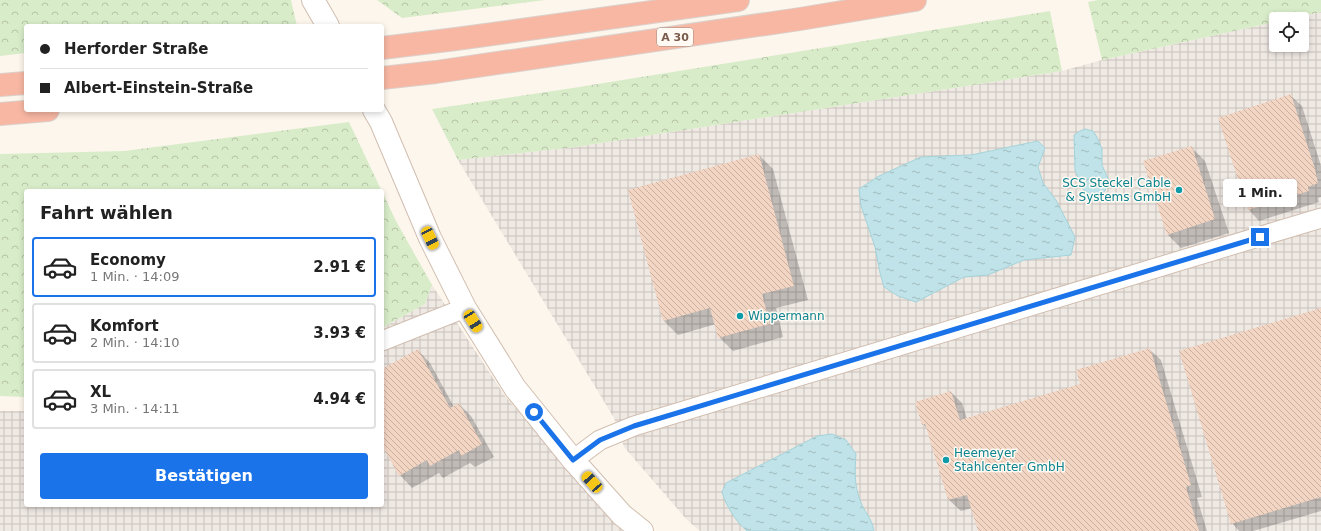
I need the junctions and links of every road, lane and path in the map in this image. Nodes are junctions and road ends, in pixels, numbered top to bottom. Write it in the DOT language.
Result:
graph roads {
  1 [pos="313,0"];
  2 [pos="738,0"];
  3 [pos="914,0"];
  4 [pos="327,24"];
  5 [pos="384,48"];
  6 [pos="384,78"];
  7 [pos="24,83"];
  8 [pos="0,85"];
  9 [pos="24,112"];
  10 [pos="0,114"];
  11 [pos="378,116"];
  12 [pos="1321,218"];
  13 [pos="465,308"];
  14 [pos="384,340"];
  15 [pos="573,460"];
  16 [pos="642,531"];
  1 -- 4 [label="street"];
  2 -- 5 [label="highway, A 30"];
  3 -- 6 [label="highway, A 30"];
  7 -- 8 [label="highway"];
  9 -- 10 [label="highway"];
  11 -- 13 [label="street"];
  12 -- 15 [label="street"];
  13 -- 14 [label="street"];
  13 -- 15 [label="street"];
  15 -- 16 [label="street"];
}
